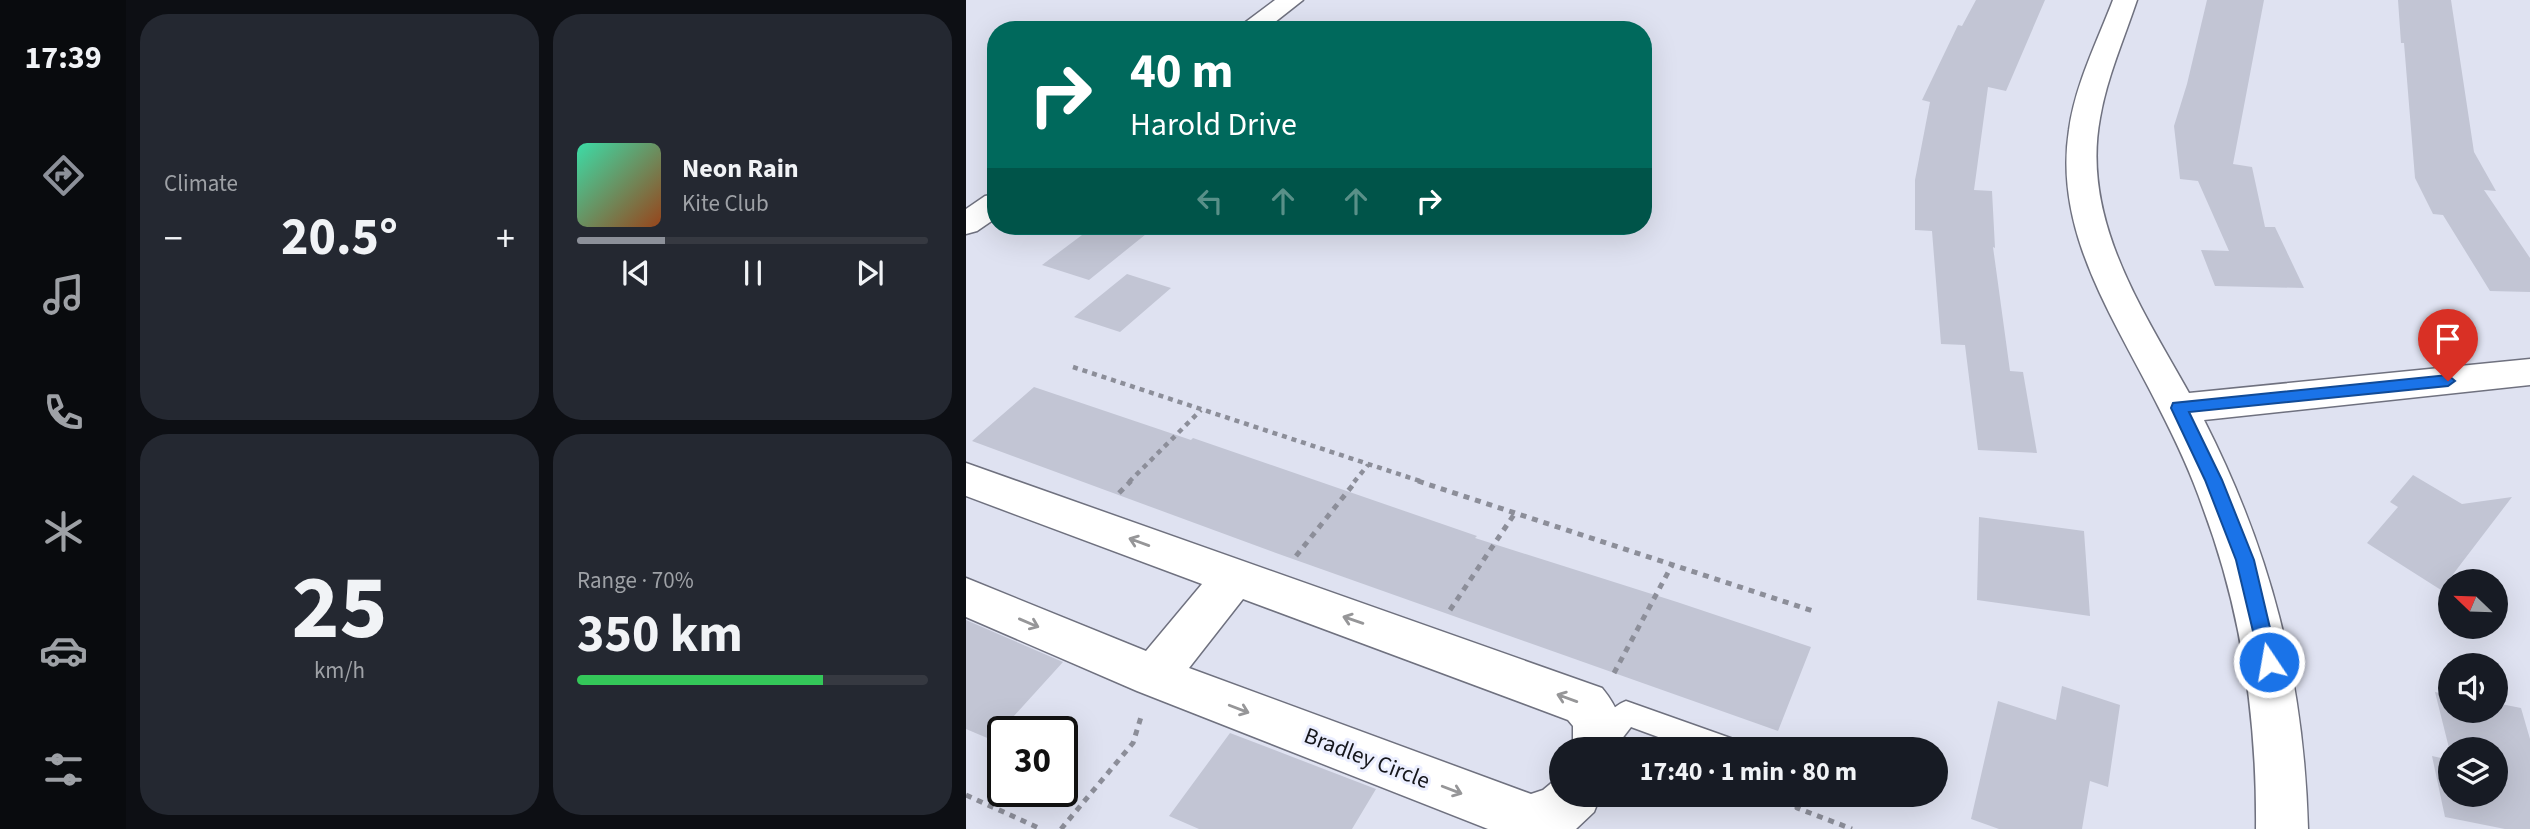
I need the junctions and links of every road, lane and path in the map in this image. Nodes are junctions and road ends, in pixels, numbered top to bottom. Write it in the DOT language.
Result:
graph roads {
  1 [pos="1291,0"];
  2 [pos="2125,0"];
  3 [pos="1261,21"];
  4 [pos="987,209"];
  5 [pos="966,224"];
  6 [pos="1073,367"];
  7 [pos="2530,372"];
  8 [pos="2179,408"];
  9 [pos="1201,410"];
  10 [pos="1368,465"];
  11 [pos="966,479"];
  12 [pos="1515,513"];
  13 [pos="1089,524"];
  14 [pos="1672,565"];
  15 [pos="1252,584"];
  16 [pos="966,597"];
  17 [pos="1816,612"];
  18 [pos="1426,645"];
  19 [pos="1154,676"];
  20 [pos="1596,737"];
  21 [pos="1693,737"];
  22 [pos="966,795"];
  23 [pos="1565,807"];
  24 [pos="1797,807"];
  25 [pos="1041,829"];
  26 [pos="1061,829"];
  27 [pos="1852,829"];
  28 [pos="2282,829"];
  1 -- 3 [label="street"];
  2 -- 8 [label="street"];
  4 -- 5 [label="street"];
  6 -- 9 [label="path"];
  7 -- 8 [label="street"];
  8 -- 28 [label="street"];
  9 -- 10 [label="path"];
  9 -- 13 [label="path"];
  10 -- 12 [label="path"];
  10 -- 15 [label="path"];
  11 -- 13 [label="street"];
  12 -- 14 [label="path"];
  12 -- 18 [label="path"];
  15 -- 13 [label="street, one-way"];
  14 -- 17 [label="path"];
  14 -- 20 [label="path"];
  18 -- 15 [label="street, one-way"];
  15 -- 19 [label="street"];
  16 -- 19 [label="street, Bradley Circle, one-way"];
  20 -- 18 [label="street, one-way"];
  19 -- 23 [label="street, Bradley Circle, one-way"];
  19 -- 26 [label="path"];
  20 -- 21 [label="lane"];
  22 -- 25 [label="path"];
  24 -- 27 [label="path"];
}
